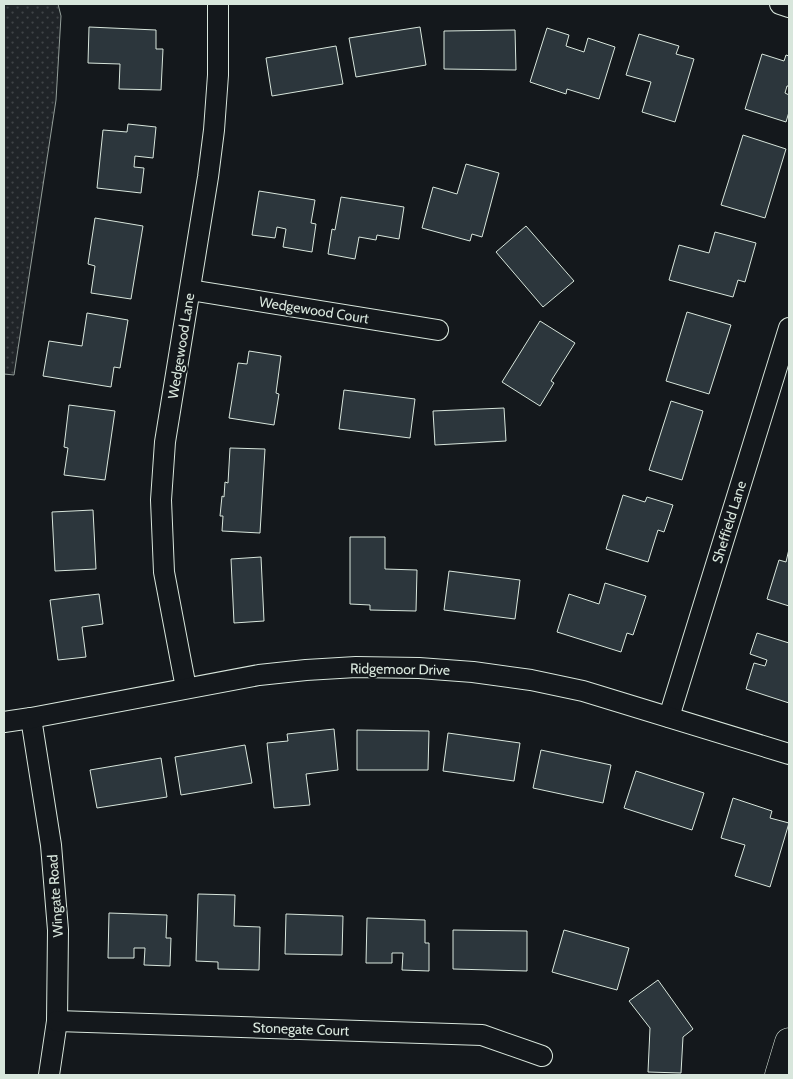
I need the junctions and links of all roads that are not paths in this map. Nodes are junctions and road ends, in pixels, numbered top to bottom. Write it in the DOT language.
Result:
graph roads {
  1 [pos="218,4"];
  2 [pos="780,4"];
  3 [pos="789,7"];
  4 [pos="190,290"];
  5 [pos="789,328"];
  6 [pos="438,330"];
  7 [pos="186,688"];
  8 [pos="669,717"];
  9 [pos="31,718"];
  10 [pos="4,722"];
  11 [pos="789,754"];
  12 [pos="57,1021"];
  13 [pos="789,1042"];
  14 [pos="542,1056"];
  15 [pos="48,1075"];
  16 [pos="779,1075"];
  1 -- 4 [label="street, Wedgewood Lane"];
  2 -- 3 [label="street"];
  4 -- 6 [label="street, Wedgewood Court"];
  4 -- 7 [label="street, Wedgewood Lane"];
  5 -- 8 [label="street, Sheffield Lane"];
  7 -- 8 [label="street, Ridgemoor Drive"];
  7 -- 9 [label="street, Ridgemoor Drive"];
  8 -- 11 [label="street, Ridgemoor Drive"];
  9 -- 10 [label="street, Ridgemoor Drive"];
  9 -- 12 [label="street, Wingate Road"];
  12 -- 14 [label="street, Stonegate Court"];
  12 -- 15 [label="street, Wingate Road"];
  13 -- 16 [label="street"];
}
